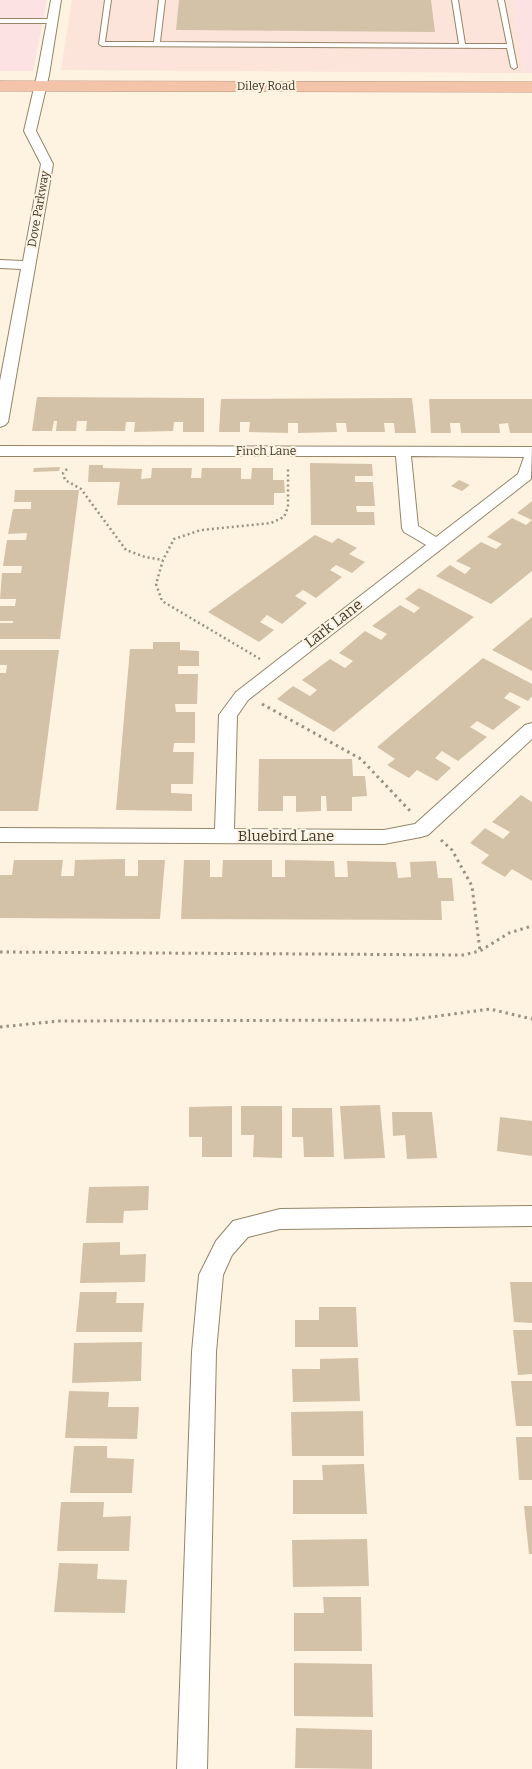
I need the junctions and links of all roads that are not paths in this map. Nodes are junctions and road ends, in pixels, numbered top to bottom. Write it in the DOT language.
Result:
graph roads {
  1 [pos="56,0"];
  2 [pos="108,0"];
  3 [pos="162,0"];
  4 [pos="455,0"];
  5 [pos="501,0"];
  6 [pos="0,21"];
  7 [pos="52,22"];
  8 [pos="156,44"];
  9 [pos="462,45"];
  10 [pos="510,46"];
  11 [pos="514,67"];
  12 [pos="0,75"];
  13 [pos="532,77"];
  14 [pos="42,81"];
  15 [pos="0,86"];
  16 [pos="532,87"];
  17 [pos="0,264"];
  18 [pos="29,265"];
  19 [pos="3,386"];
  20 [pos="0,422"];
  21 [pos="0,451"];
  22 [pos="403,452"];
  23 [pos="532,452"];
  24 [pos="532,457"];
  25 [pos="437,544"];
  26 [pos="532,728"];
  27 [pos="0,835"];
  28 [pos="224,836"];
  29 [pos="532,1216"];
  30 [pos="192,1769"];
  1 -- 7 [label="street, Dove Parkway"];
  2 -- 8 [label="lane"];
  3 -- 8 [label="lane"];
  4 -- 9 [label="lane"];
  5 -- 10 [label="lane"];
  6 -- 7 [label="lane"];
  7 -- 14 [label="street, Dove Parkway"];
  8 -- 9 [label="lane"];
  9 -- 10 [label="lane"];
  10 -- 11 [label="lane"];
  12 -- 14 [label="highway, Diley Road"];
  13 -- 14 [label="highway, Diley Road"];
  14 -- 15 [label="highway, Diley Road"];
  14 -- 16 [label="highway, Diley Road"];
  14 -- 18 [label="street, Dove Parkway"];
  17 -- 18 [label="street"];
  18 -- 19 [label="street, Dove Parkway"];
  19 -- 20 [label="street, Dove Parkway"];
  21 -- 22 [label="street, Finch Lane"];
  22 -- 23 [label="street, Finch Lane"];
  22 -- 25 [label="street"];
  24 -- 25 [label="street, Lark Lane"];
  25 -- 28 [label="street, Lark Lane"];
  26 -- 28 [label="street, Bluebird Lane"];
  27 -- 28 [label="street, Bluebird Lane"];
  29 -- 30 [label="street"];
}
